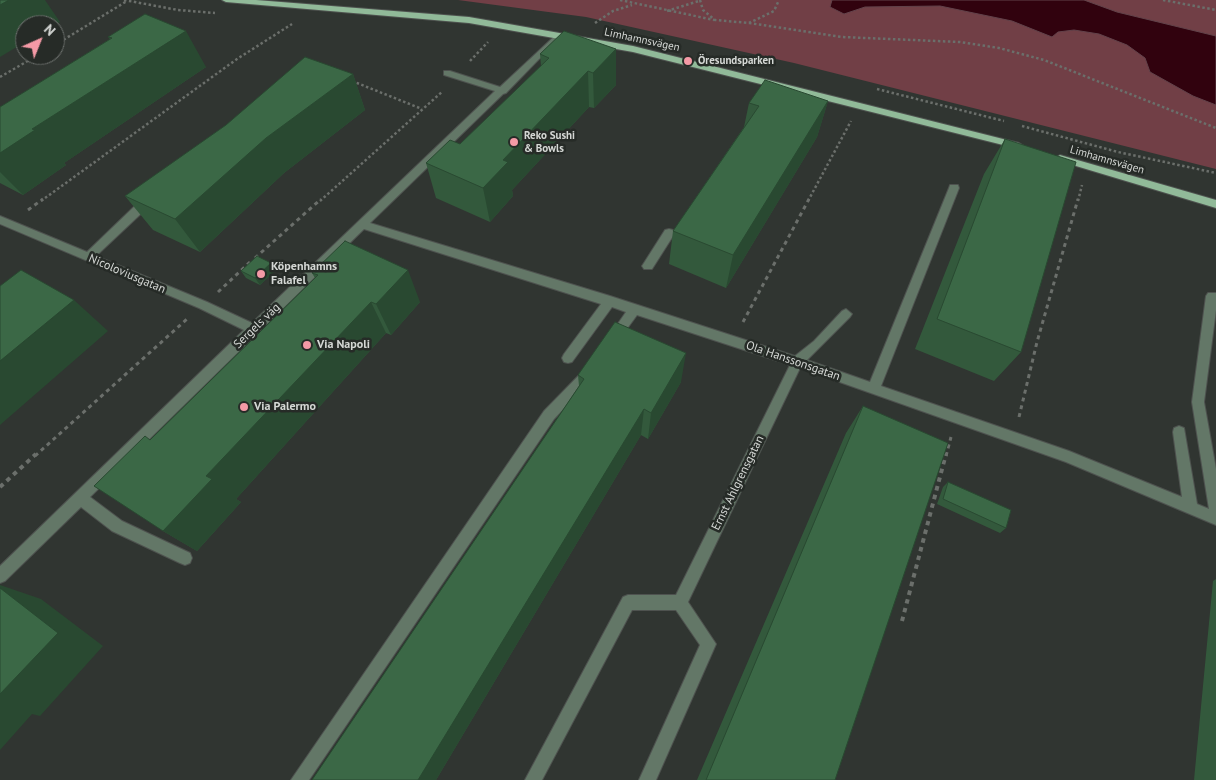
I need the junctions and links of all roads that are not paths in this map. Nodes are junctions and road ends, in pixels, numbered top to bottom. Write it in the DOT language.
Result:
graph roads {
  1 [pos="226,0"];
  2 [pos="558,36"];
  3 [pos="451,74"];
  4 [pos="503,91"];
  5 [pos="1027,148"];
  6 [pos="1046,154"];
  7 [pos="954,188"];
  8 [pos="1216,204"];
  9 [pos="143,205"];
  10 [pos="4,222"];
  11 [pos="363,225"];
  12 [pos="669,233"];
  13 [pos="88,257"];
  14 [pos="648,266"];
  15 [pos="1212,296"];
  16 [pos="610,302"];
  17 [pos="635,309"];
  18 [pos="846,314"];
  19 [pos="253,329"];
  20 [pos="607,348"];
  21 [pos="568,358"];
  22 [pos="797,362"];
  23 [pos="595,364"];
  24 [pos="874,389"];
  25 [pos="1179,432"];
  26 [pos="80,498"];
  27 [pos="1190,508"];
  28 [pos="1216,508"];
  29 [pos="1216,518"];
  30 [pos="185,558"];
  31 [pos="0,576"];
  32 [pos="680,603"];
  33 [pos="299,780"];
  34 [pos="533,780"];
  35 [pos="647,780"];
  1 -- 2 [label="main road, Limhamnsvägen"];
  2 -- 4 [label="street, Sergels väg"];
  2 -- 5 [label="main road, Limhamnsvägen"];
  3 -- 4 [label="street"];
  4 -- 11 [label="street, Sergels väg"];
  6 -- 8 [label="main road, Limhamnsvägen"];
  7 -- 24 [label="street"];
  9 -- 13 [label="street"];
  10 -- 13 [label="street, Nicoloviusgatan"];
  11 -- 16 [label="street, Ola Hanssonsgatan"];
  11 -- 19 [label="street, Sergels väg"];
  12 -- 14 [label="street"];
  13 -- 19 [label="street, Nicoloviusgatan"];
  15 -- 28 [label="street"];
  16 -- 17 [label="street, Ola Hanssonsgatan"];
  16 -- 21 [label="street"];
  17 -- 20 [label="street"];
  17 -- 22 [label="street, Ola Hanssonsgatan"];
  18 -- 22 [label="street"];
  19 -- 26 [label="street, Sergels väg"];
  22 -- 24 [label="street, Ola Hanssonsgatan"];
  22 -- 32 [label="street, Ernst Ahlgrensgatan"];
  23 -- 33 [label="street"];
  24 -- 27 [label="street, Ola Hanssonsgatan"];
  25 -- 27 [label="street"];
  26 -- 30 [label="street"];
  26 -- 31 [label="street, Sergels väg"];
  27 -- 29 [label="street, Ola Hanssonsgatan"];
  32 -- 34 [label="street"];
  32 -- 35 [label="street"];
}
